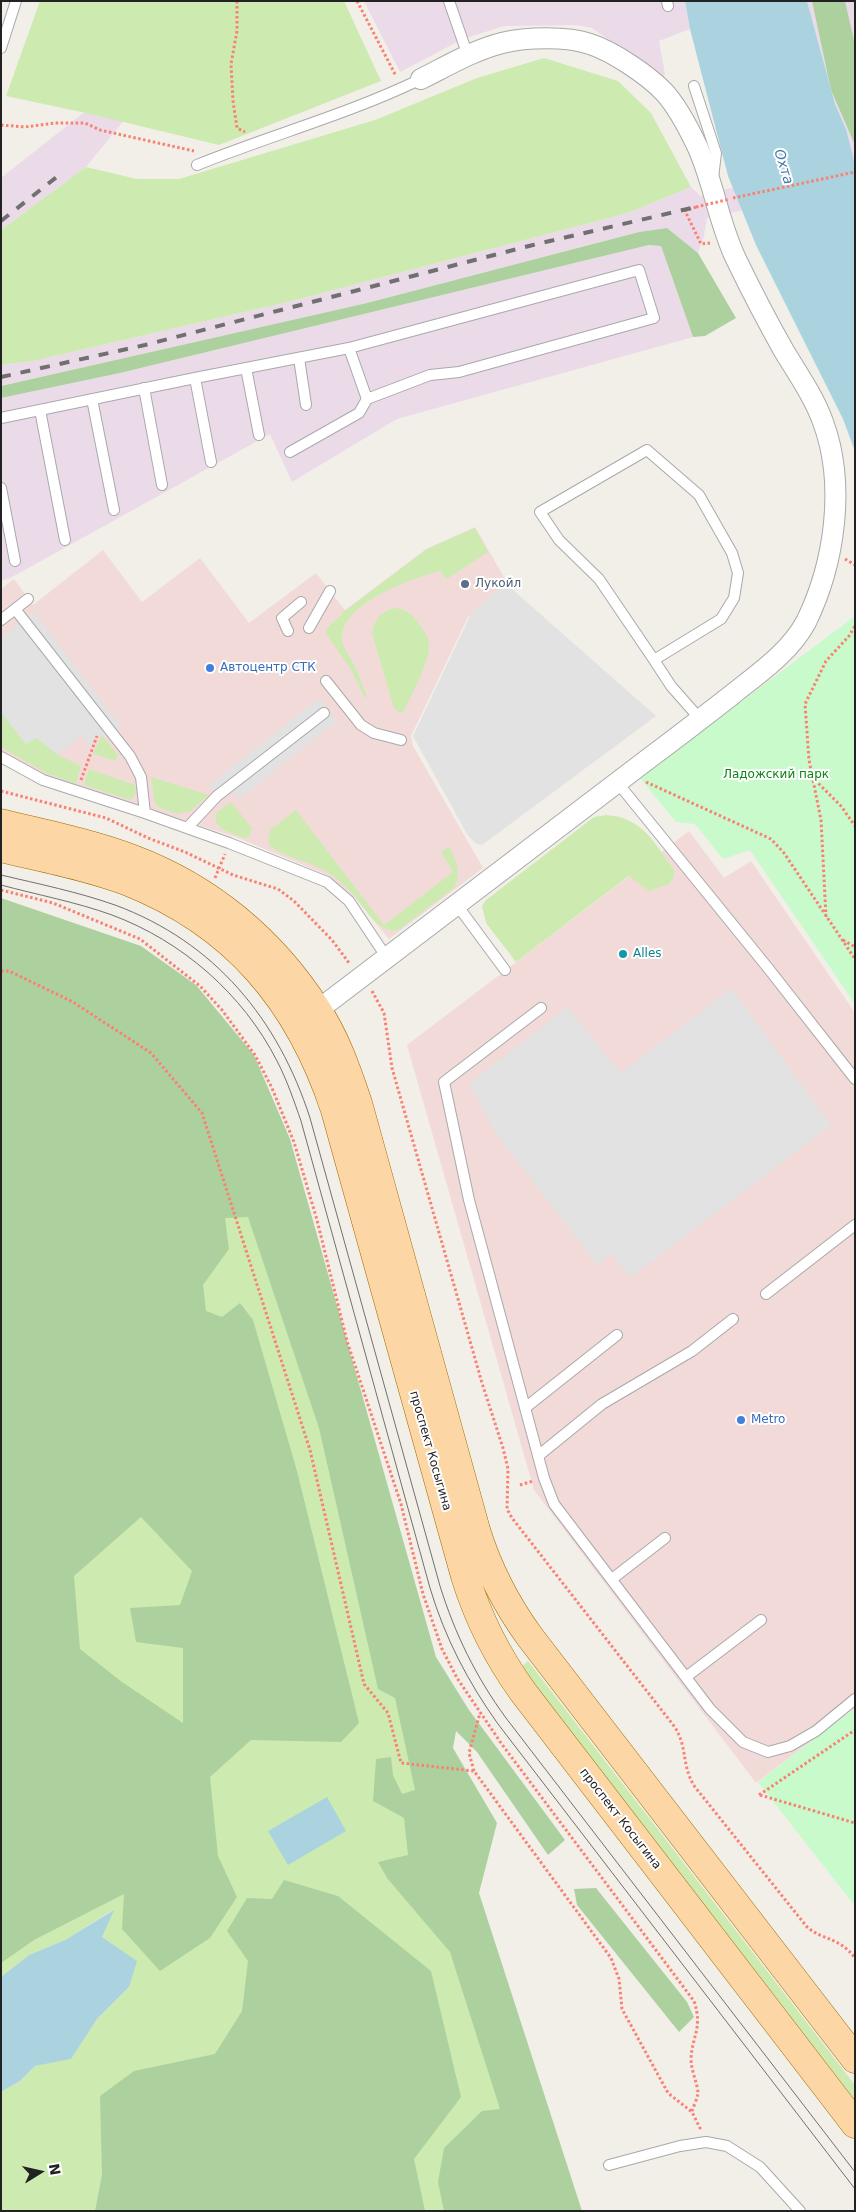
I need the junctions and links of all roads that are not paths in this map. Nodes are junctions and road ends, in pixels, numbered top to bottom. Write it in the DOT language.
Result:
graph roads {
  1 [pos="16,1"];
  2 [pos="449,1"];
  3 [pos="1,48"];
  4 [pos="468,56"];
  5 [pos="421,78"];
  6 [pos="694,86"];
  7 [pos="197,165"];
  8 [pos="712,188"];
  9 [pos="349,348"];
  10 [pos="299,358"];
  11 [pos="246,368"];
  12 [pos="195,378"];
  13 [pos="144,388"];
  14 [pos="92,399"];
  15 [pos="366,399"];
  16 [pos="306,405"];
  17 [pos="40,410"];
  18 [pos="1,418"];
  19 [pos="259,435"];
  20 [pos="290,452"];
  21 [pos="211,462"];
  22 [pos="162,485"];
  23 [pos="1,488"];
  24 [pos="114,510"];
  25 [pos="65,540"];
  26 [pos="15,561"];
  27 [pos="330,591"];
  28 [pos="28,599"];
  29 [pos="301,602"];
  30 [pos="16,609"];
  31 [pos="1,620"];
  32 [pos="309,628"];
  33 [pos="288,631"];
  34 [pos="654,660"];
  35 [pos="326,681"];
  36 [pos="324,712"];
  37 [pos="700,719"];
  38 [pos="401,740"];
  39 [pos="1,757"];
  40 [pos="622,778"];
  41 [pos="146,813"];
  42 [pos="1,823"];
  43 [pos="188,828"];
  44 [pos="1,848"];
  45 [pos="456,905"];
  46 [pos="387,958"];
  47 [pos="505,970"];
  48 [pos="541,1008"];
  49 [pos="318,1010"];
  50 [pos="855,1079"];
  51 [pos="855,1225"];
  52 [pos="766,1294"];
  53 [pos="733,1319"];
  54 [pos="617,1335"];
  55 [pos="525,1408"];
  56 [pos="538,1456"];
  57 [pos="664,1538"];
  58 [pos="612,1579"];
  59 [pos="761,1620"];
  60 [pos="686,1677"];
  61 [pos="855,1699"];
  62 [pos="855,2059"];
  63 [pos="855,2124"];
  64 [pos="609,2164"];
  65 [pos="800,2211"];
  1 -- 3 [label="lane"];
  2 -- 4 [label="lane"];
  4 -- 5 [label="street"];
  4 -- 8 [label="street"];
  5 -- 7 [label="lane"];
  6 -- 8 [label="lane"];
  8 -- 37 [label="street"];
  9 -- 10 [label="lane"];
  9 -- 15 [label="lane"];
  9 -- 15 [label="lane"];
  10 -- 11 [label="lane"];
  10 -- 16 [label="lane"];
  11 -- 12 [label="lane"];
  11 -- 19 [label="lane"];
  12 -- 13 [label="lane"];
  12 -- 21 [label="lane"];
  13 -- 14 [label="lane"];
  13 -- 22 [label="lane"];
  14 -- 17 [label="lane"];
  14 -- 24 [label="lane"];
  15 -- 20 [label="lane"];
  17 -- 18 [label="lane"];
  17 -- 25 [label="lane"];
  23 -- 26 [label="lane"];
  27 -- 32 [label="lane"];
  28 -- 30 [label="lane"];
  29 -- 33 [label="lane"];
  30 -- 31 [label="lane"];
  30 -- 41 [label="lane"];
  34 -- 34 [label="lane"];
  34 -- 37 [label="lane"];
  35 -- 38 [label="lane"];
  36 -- 43 [label="lane"];
  37 -- 40 [label="street"];
  39 -- 41 [label="lane"];
  40 -- 45 [label="street"];
  40 -- 50 [label="lane"];
  41 -- 43 [label="lane"];
  42 -- 49 [label="main road, проспект Косыгина"];
  43 -- 46 [label="lane"];
  44 -- 63 [label="main road, проспект Косыгина"];
  45 -- 46 [label="street"];
  45 -- 47 [label="lane"];
  46 -- 49 [label="street"];
  48 -- 55 [label="lane"];
  49 -- 62 [label="main road, проспект Косыгина"];
  51 -- 52 [label="lane"];
  53 -- 56 [label="lane"];
  54 -- 55 [label="lane"];
  55 -- 56 [label="lane"];
  56 -- 58 [label="lane"];
  57 -- 58 [label="lane"];
  58 -- 60 [label="lane"];
  59 -- 60 [label="lane"];
  60 -- 61 [label="lane"];
  64 -- 65 [label="lane"];
}
